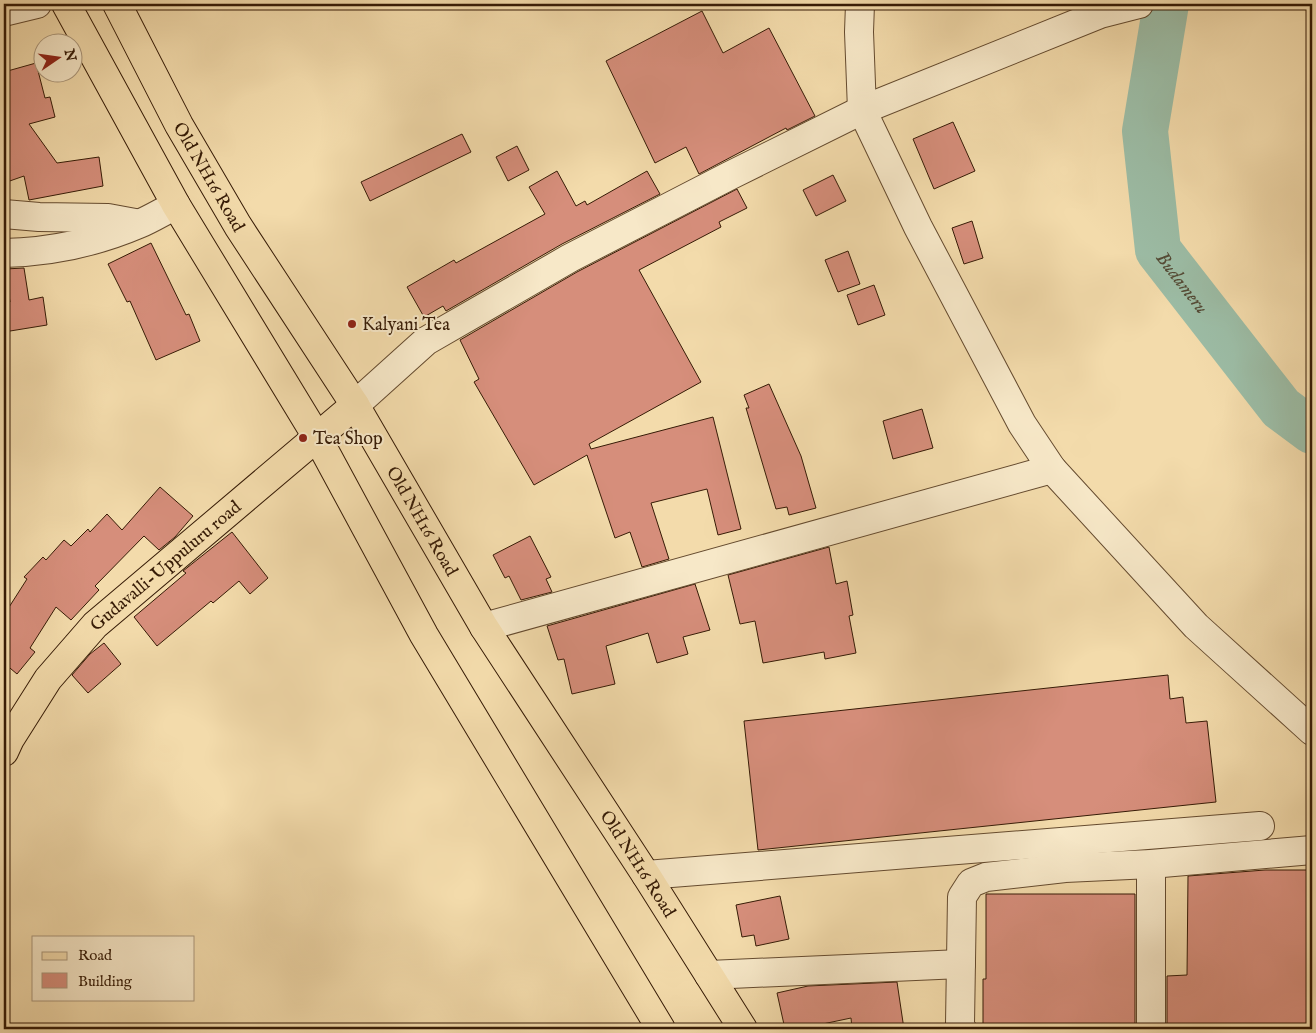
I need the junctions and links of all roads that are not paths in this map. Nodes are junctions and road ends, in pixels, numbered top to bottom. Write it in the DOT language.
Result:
graph roads {
  1 [pos="36,4"];
  2 [pos="66,4"];
  3 [pos="117,4"];
  4 [pos="860,4"];
  5 [pos="1139,4"];
  6 [pos="4,12"];
  7 [pos="862,110"];
  8 [pos="176,205"];
  9 [pos="4,214"];
  10 [pos="139,224"];
  11 [pos="4,253"];
  12 [pos="355,405"];
  13 [pos="317,437"];
  14 [pos="1052,469"];
  15 [pos="484,626"];
  16 [pos="1312,731"];
  17 [pos="4,752"];
  18 [pos="1260,826"];
  19 [pos="1312,850"];
  20 [pos="1151,864"];
  21 [pos="646,875"];
  22 [pos="960,964"];
  23 [pos="709,975"];
  24 [pos="661,1029"];
  25 [pos="743,1029"];
  26 [pos="962,1029"];
  27 [pos="1150,1029"];
  1 -- 6 [label="street"];
  2 -- 8 [label="main road"];
  3 -- 12 [label="main road, Old NH16 Road"];
  4 -- 7 [label="street"];
  5 -- 7 [label="street"];
  7 -- 12 [label="street"];
  7 -- 14 [label="street"];
  8 -- 10 [label="street"];
  8 -- 13 [label="main road"];
  9 -- 10 [label="street"];
  10 -- 11 [label="street"];
  12 -- 13 [label="main road, Gudavalli-Uppuluru road"];
  12 -- 15 [label="main road, Old NH16 Road"];
  13 -- 17 [label="main road, Gudavalli-Uppuluru road"];
  13 -- 24 [label="main road"];
  14 -- 15 [label="street"];
  14 -- 16 [label="street"];
  15 -- 21 [label="main road, Old NH16 Road"];
  18 -- 21 [label="street"];
  19 -- 20 [label="street"];
  20 -- 22 [label="street"];
  20 -- 27 [label="street"];
  21 -- 23 [label="main road, Old NH16 Road"];
  22 -- 23 [label="street"];
  22 -- 26 [label="street"];
  23 -- 25 [label="main road, Old NH16 Road"];
}
